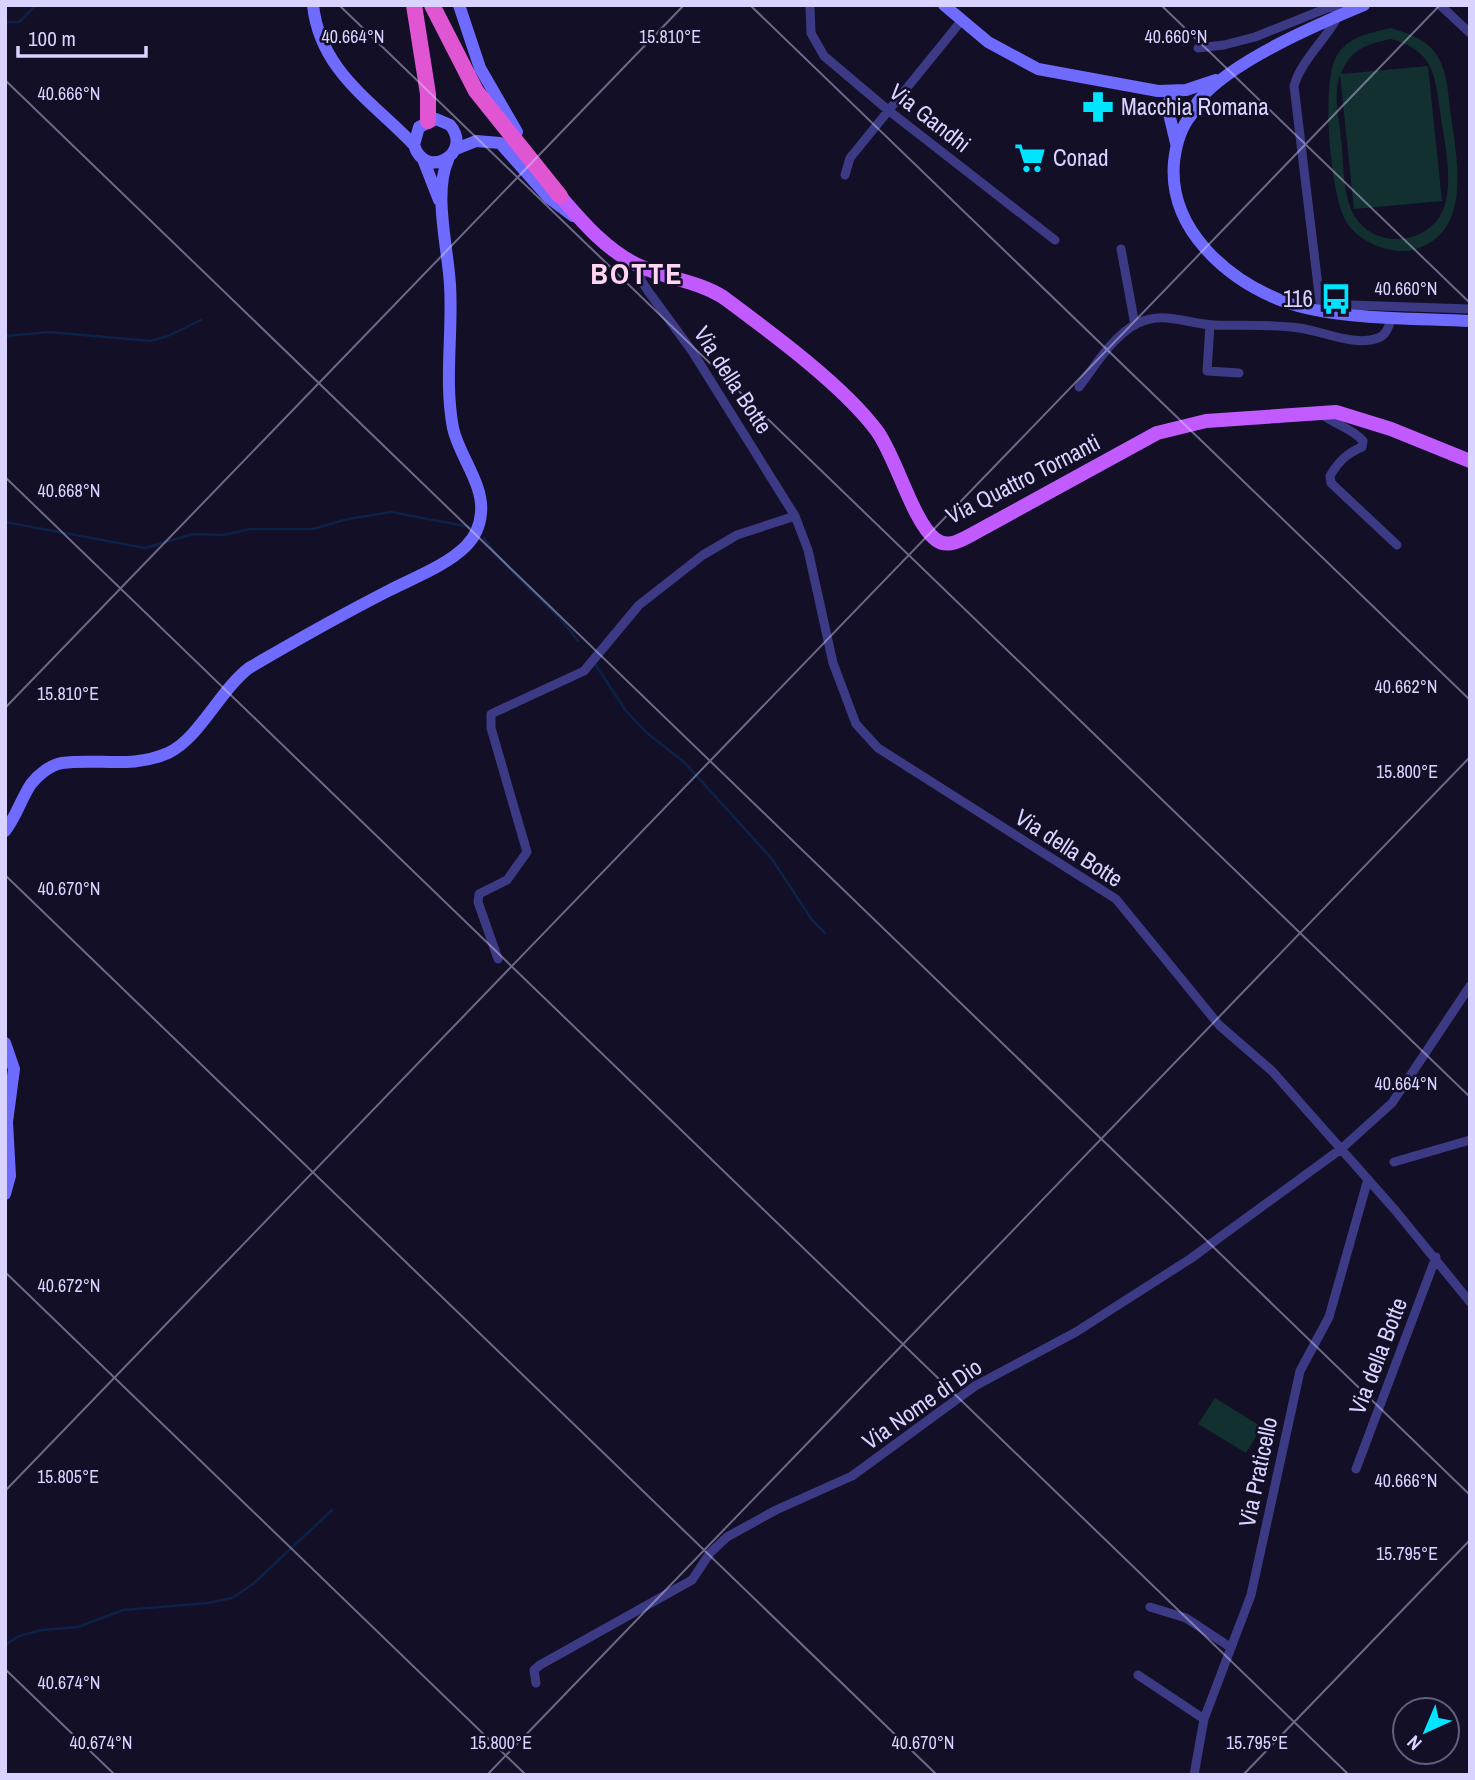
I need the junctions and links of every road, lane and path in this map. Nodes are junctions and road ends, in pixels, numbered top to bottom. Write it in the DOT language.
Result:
graph roads {
  1 [pos="313,5"];
  2 [pos="414,5"];
  3 [pos="432,5"];
  4 [pos="459,5"];
  5 [pos="944,5"];
  6 [pos="1364,5"];
  7 [pos="1440,5"];
  8 [pos="810,7"];
  9 [pos="1344,13"];
  10 [pos="962,20"];
  11 [pos="1470,33"];
  12 [pos="1198,48"];
  13 [pos="1223,77"];
  14 [pos="1143,89"];
  15 [pos="1180,91"];
  16 [pos="1196,103"];
  17 [pos="1169,109"];
  18 [pos="888,110"];
  19 [pos="1188,116"];
  20 [pos="390,121"];
  21 [pos="423,124"];
  22 [pos="1176,144"];
  23 [pos="414,145"];
  24 [pos="452,154"];
  25 [pos="423,159"];
  26 [pos="845,175"];
  27 [pos="560,196"];
  28 [pos="442,207"];
  29 [pos="583,222"];
  30 [pos="1055,240"];
  31 [pos="1121,249"];
  32 [pos="640,267"];
  33 [pos="1321,307"];
  34 [pos="1470,309"];
  35 [pos="1392,317"];
  36 [pos="1470,321"];
  37 [pos="1135,325"];
  38 [pos="1210,325"];
  39 [pos="1239,373"];
  40 [pos="1079,387"];
  41 [pos="1320,413"];
  42 [pos="1470,461"];
  43 [pos="794,516"];
  44 [pos="1397,545"];
  45 [pos="5,831"];
  46 [pos="498,959"];
  47 [pos="1470,986"];
  48 [pos="5,1043"];
  49 [pos="1470,1140"];
  50 [pos="1341,1149"];
  51 [pos="1394,1162"];
  52 [pos="1367,1179"];
  53 [pos="5,1194"];
  54 [pos="1436,1257"];
  55 [pos="1470,1301"];
  56 [pos="1356,1469"];
  57 [pos="1150,1607"];
  58 [pos="1230,1647"];
  59 [pos="1138,1675"];
  60 [pos="536,1683"];
  61 [pos="1204,1719"];
  62 [pos="1194,1775"];
  1 -- 20 [label="main road"];
  2 -- 21 [label="highway"];
  3 -- 27 [label="highway"];
  4 -- 27 [label="main road"];
  5 -- 10 [label="main road"];
  6 -- 9 [label="main road"];
  7 -- 11 [label="street"];
  8 -- 18 [label="street, Via Gandhi"];
  9 -- 12 [label="street"];
  9 -- 13 [label="main road"];
  9 -- 33 [label="street"];
  10 -- 14 [label="main road"];
  10 -- 18 [label="street"];
  13 -- 15 [label="main road"];
  13 -- 16 [label="main road"];
  14 -- 15 [label="main road"];
  14 -- 17 [label="main road"];
  15 -- 16 [label="main road"];
  15 -- 17 [label="main road"];
  16 -- 19 [label="main road"];
  17 -- 19 [label="main road"];
  17 -- 22 [label="main road"];
  18 -- 26 [label="street"];
  18 -- 30 [label="street, Via Gandhi"];
  19 -- 22 [label="main road"];
  20 -- 21 [label="main road"];
  20 -- 23 [label="main road"];
  21 -- 23 [label="main road"];
  21 -- 24 [label="main road"];
  22 -- 33 [label="main road"];
  23 -- 25 [label="main road"];
  24 -- 25 [label="main road"];
  24 -- 28 [label="main road"];
  24 -- 29 [label="main road"];
  25 -- 28 [label="main road"];
  27 -- 29 [label="main road, Via Quattro Tornanti"];
  28 -- 45 [label="main road"];
  29 -- 32 [label="main road, Via Quattro Tornanti"];
  31 -- 37 [label="street"];
  32 -- 41 [label="main road, Via Quattro Tornanti"];
  32 -- 43 [label="street, Via della Botte"];
  33 -- 34 [label="street"];
  33 -- 35 [label="main road"];
  35 -- 36 [label="main road"];
  35 -- 38 [label="street"];
  37 -- 38 [label="street"];
  37 -- 40 [label="street"];
  38 -- 39 [label="street"];
  41 -- 42 [label="main road, Via Quattro Tornanti"];
  41 -- 44 [label="street"];
  43 -- 46 [label="street"];
  43 -- 50 [label="street, Via della Botte"];
  47 -- 50 [label="street, Via Nome di Dio"];
  48 -- 53 [label="main road"];
  49 -- 51 [label="street"];
  50 -- 52 [label="street, Via della Botte"];
  50 -- 60 [label="street, Via Nome di Dio"];
  52 -- 54 [label="street, Via della Botte"];
  52 -- 58 [label="street, Via Praticello"];
  54 -- 55 [label="street, Via della Botte"];
  54 -- 56 [label="street, Via della Botte"];
  57 -- 58 [label="street"];
  58 -- 61 [label="street, Via Praticello"];
  59 -- 61 [label="street"];
  61 -- 62 [label="street, Via Praticello"];
}
